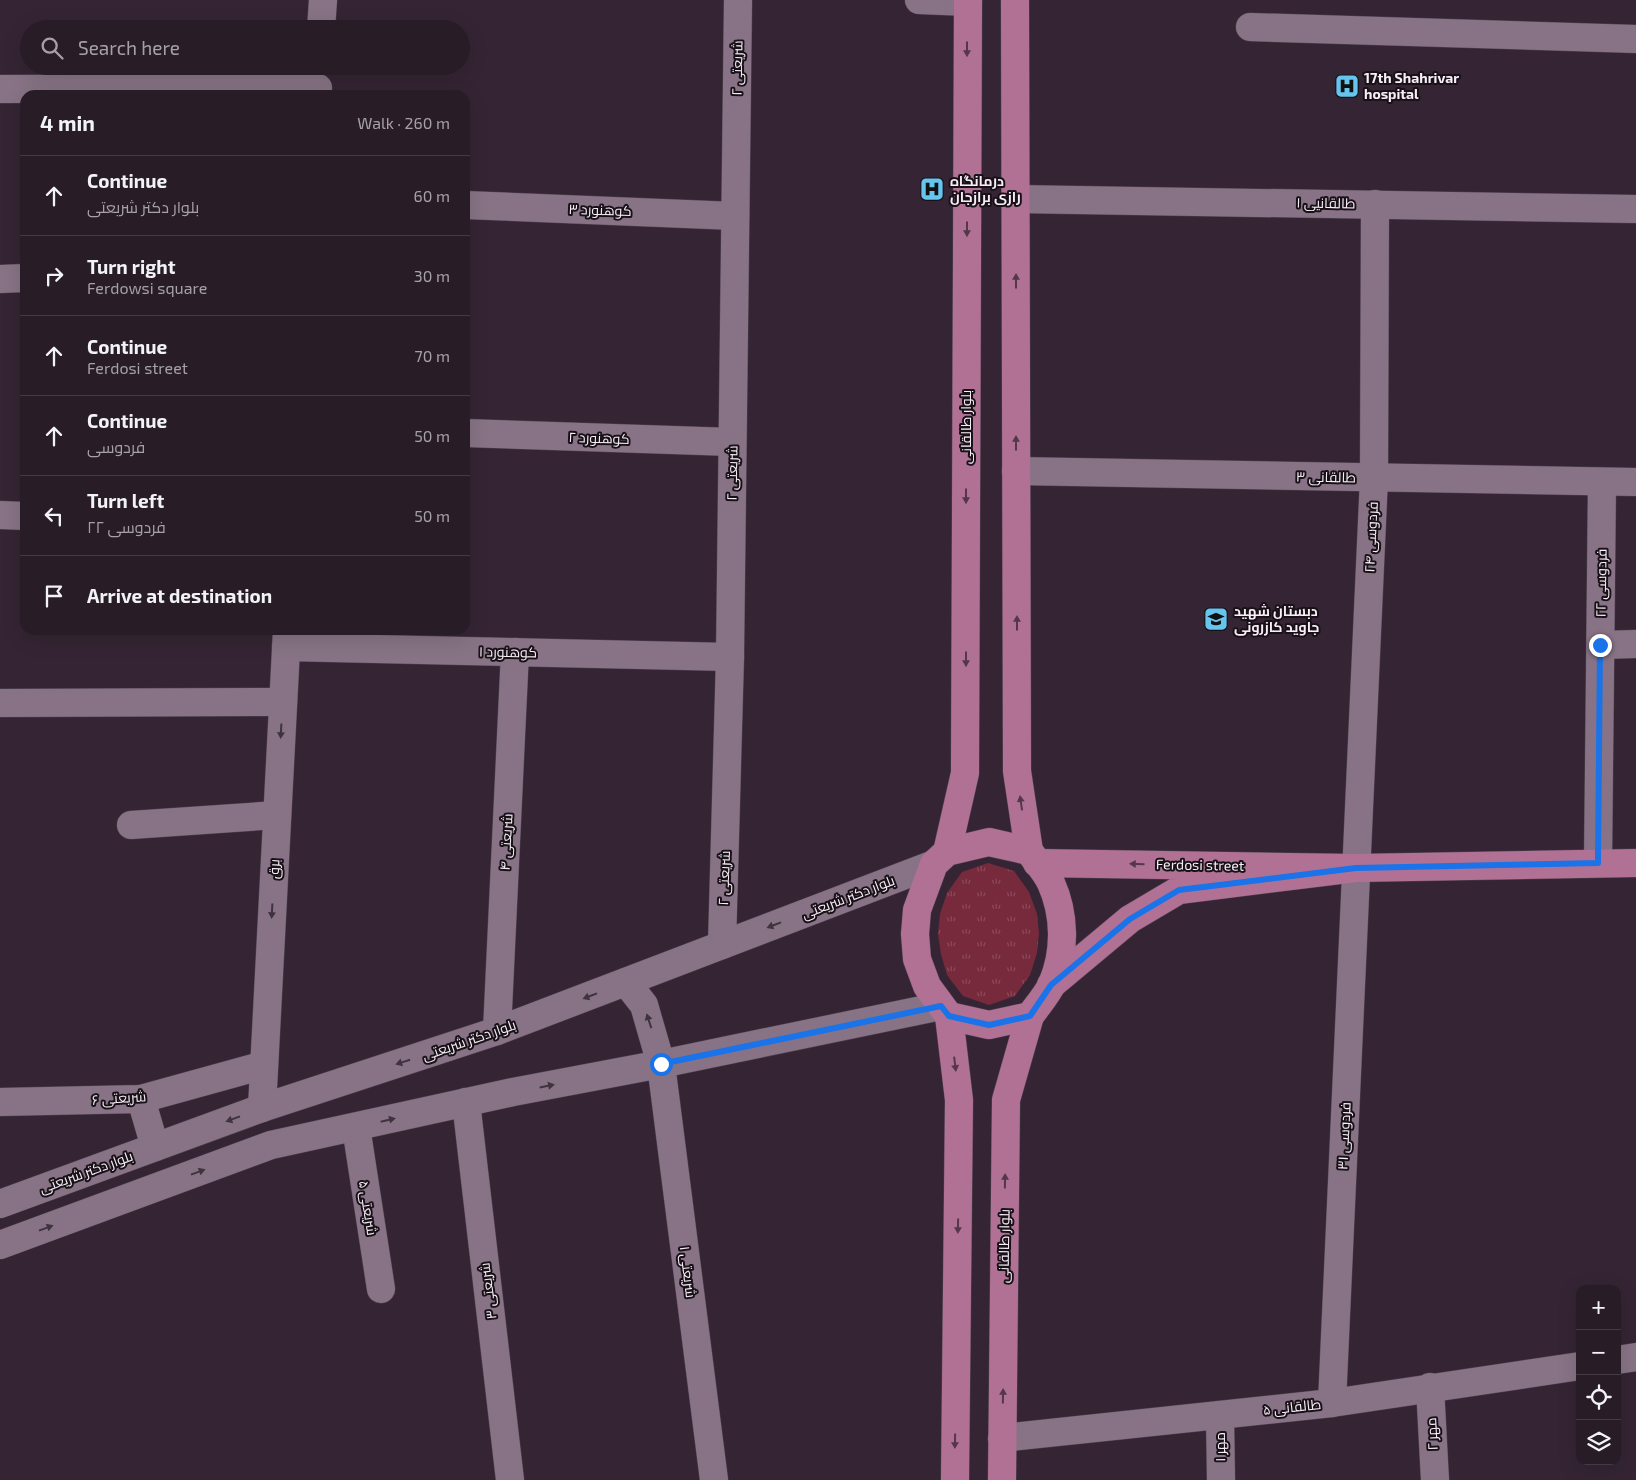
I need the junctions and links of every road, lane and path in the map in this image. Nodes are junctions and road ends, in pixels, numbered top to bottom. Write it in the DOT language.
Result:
graph roads {
  1 [pos="323,0"];
  2 [pos="738,0"];
  3 [pos="919,0"];
  4 [pos="1015,0"];
  5 [pos="968,1"];
  6 [pos="322,20"];
  7 [pos="1250,26"];
  8 [pos="1636,39"];
  9 [pos="318,83"];
  10 [pos="0,89"];
  11 [pos="1015,198"];
  12 [pos="1375,204"];
  13 [pos="470,205"];
  14 [pos="1636,208"];
  15 [pos="735,216"];
  16 [pos="20,278"];
  17 [pos="0,279"];
  18 [pos="470,434"];
  19 [pos="732,442"];
  20 [pos="1016,471"];
  21 [pos="1374,478"];
  22 [pos="1602,482"];
  23 [pos="1636,482"];
  24 [pos="0,515"];
  25 [pos="20,516"];
  26 [pos="287,639"];
  27 [pos="1636,644"];
  28 [pos="1600,645"];
  29 [pos="514,652"];
  30 [pos="730,657"];
  31 [pos="283,702"];
  32 [pos="0,703"];
  33 [pos="277,816"];
  34 [pos="131,825"];
  35 [pos="1033,857"];
  36 [pos="941,858"];
  37 [pos="1636,862"];
  38 [pos="1598,863"];
  39 [pos="1356,868"];
  40 [pos="722,945"];
  41 [pos="626,982"];
  42 [pos="1051,985"];
  43 [pos="945,1011"];
  44 [pos="1030,1016"];
  45 [pos="497,1031"];
  46 [pos="661,1064"];
  47 [pos="264,1065"];
  48 [pos="141,1099"];
  49 [pos="0,1102"];
  50 [pos="466,1102"];
  51 [pos="262,1108"];
  52 [pos="356,1127"];
  53 [pos="154,1147"];
  54 [pos="0,1204"];
  55 [pos="0,1245"];
  56 [pos="381,1289"];
  57 [pos="1636,1358"];
  58 [pos="1621,1360"];
  59 [pos="1576,1367"];
  60 [pos="1430,1387"];
  61 [pos="1332,1403"];
  62 [pos="1220,1415"];
  63 [pos="1002,1438"];
  64 [pos="510,1480"];
  65 [pos="714,1480"];
  66 [pos="955,1480"];
  67 [pos="1002,1480"];
  68 [pos="1221,1480"];
  69 [pos="1435,1480"];
  1 -- 6 [label="street"];
  2 -- 15 [label="street, شریعتی ۲"];
  3 -- 5 [label="street"];
  4 -- 11 [label="main road"];
  5 -- 36 [label="main road, بلوار طالقانی, one-way"];
  7 -- 8 [label="street"];
  9 -- 10 [label="street"];
  11 -- 12 [label="street, طالقانیی ۱"];
  20 -- 11 [label="main road, one-way"];
  12 -- 14 [label="street, طالقانیی ۱"];
  12 -- 21 [label="street, فردوسی ۲۴"];
  13 -- 15 [label="street, کوهنورد ۳"];
  15 -- 19 [label="street, شریعتی ۲"];
  16 -- 17 [label="street"];
  18 -- 19 [label="street, کوهنورد ۲"];
  19 -- 30 [label="street, شریعتی ۲"];
  20 -- 21 [label="street, طالقانی ۳"];
  35 -- 20 [label="main road, one-way"];
  21 -- 22 [label="street, طالقانی ۳"];
  21 -- 39 [label="street, فردوسی ۲۴"];
  22 -- 23 [label="street, طالقانی ۳"];
  22 -- 28 [label="street, فردوسی ۲۲"];
  24 -- 25 [label="street"];
  26 -- 29 [label="street, کوهنورد ۱"];
  26 -- 31 [label="street, برق"];
  27 -- 28 [label="street"];
  28 -- 38 [label="street, فردوسی ۲۲"];
  29 -- 30 [label="street, کوهنورد ۱"];
  29 -- 45 [label="street, شریعتی ۴"];
  30 -- 40 [label="street, شریعتی ۲"];
  31 -- 32 [label="street"];
  31 -- 33 [label="street, برق, one-way"];
  33 -- 34 [label="street"];
  33 -- 47 [label="street, برق, one-way"];
  35 -- 36 [label="main road"];
  39 -- 35 [label="main road, Ferdosi street, one-way"];
  35 -- 42 [label="main road"];
  36 -- 40 [label="street, بلوار دکتر شریعتی, one-way"];
  36 -- 43 [label="main road"];
  37 -- 38 [label="main road"];
  38 -- 39 [label="main road"];
  39 -- 42 [label="main road, Ferdosi street"];
  39 -- 61 [label="street, فردوسی ۳۱"];
  40 -- 41 [label="street, بلوار دکتر شریعتی"];
  41 -- 45 [label="street, بلوار دکتر شریعتی, one-way"];
  46 -- 41 [label="street, شریعتی ۱, one-way"];
  42 -- 44 [label="main road"];
  43 -- 44 [label="main road"];
  43 -- 46 [label="street"];
  43 -- 66 [label="main road, one-way"];
  63 -- 44 [label="main road, بلوار طالقانی, one-way"];
  45 -- 51 [label="street, بلوار دکتر شریعتی, one-way"];
  50 -- 46 [label="street, one-way"];
  46 -- 65 [label="street, شریعتی ۱"];
  47 -- 48 [label="street, شریعتی ۶"];
  47 -- 51 [label="street, برق"];
  48 -- 49 [label="street, شریعتی ۶"];
  48 -- 53 [label="street"];
  52 -- 50 [label="street, one-way"];
  50 -- 64 [label="street, شریعتی ۳"];
  51 -- 53 [label="street, بلوار دکتر شریعتی, one-way"];
  55 -- 52 [label="street, one-way"];
  52 -- 56 [label="street, شریعتی ۵"];
  53 -- 54 [label="street, بلوار دکتر شریعتی"];
  57 -- 58 [label="street"];
  59 -- 60 [label="street, طالقانی ۵"];
  60 -- 61 [label="street, طالقانی ۵"];
  60 -- 69 [label="street, مهر ۲"];
  61 -- 62 [label="street, طالقانی ۵"];
  62 -- 63 [label="street, طالقانی ۵"];
  62 -- 68 [label="street, مهر ۱"];
  63 -- 67 [label="main road, بلوار طالقانی"];
}
